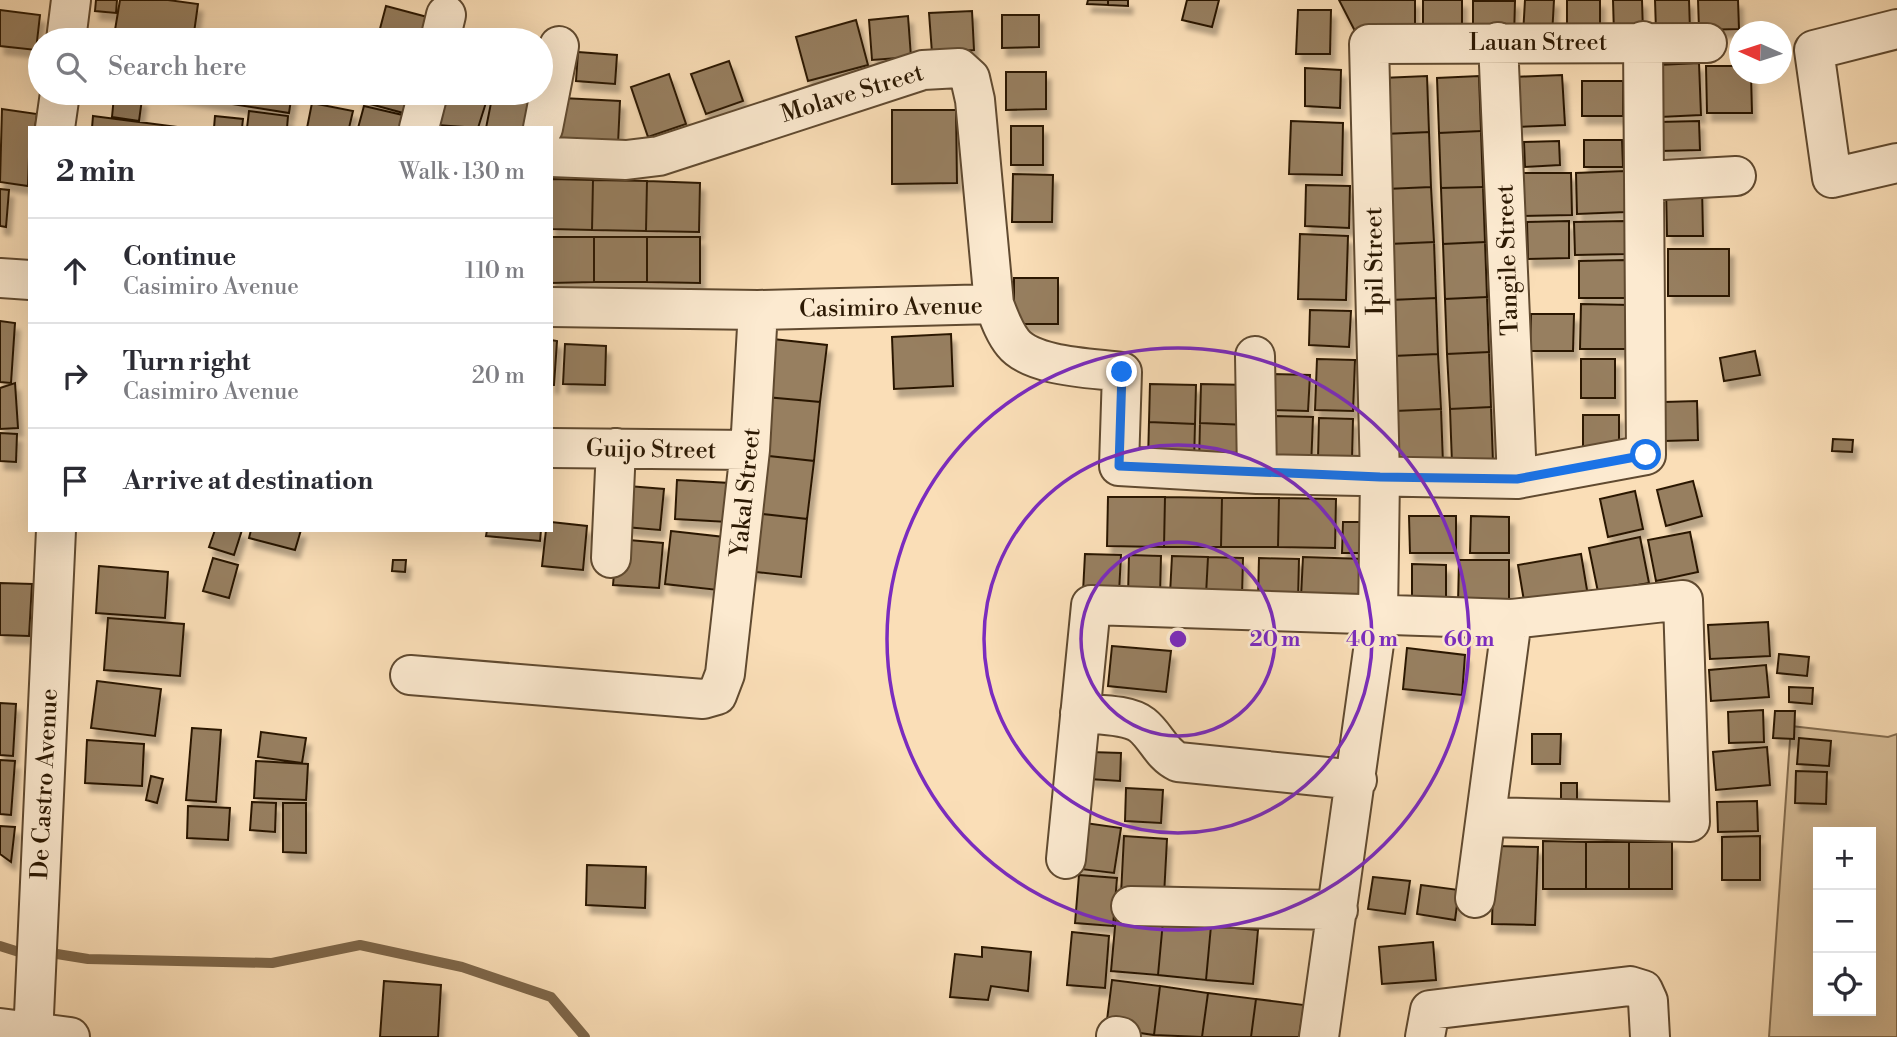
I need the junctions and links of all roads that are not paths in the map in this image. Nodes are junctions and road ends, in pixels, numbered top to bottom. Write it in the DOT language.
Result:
graph roads {
  1 [pos="71,0"];
  2 [pos="68,28"];
  3 [pos="1897,29"];
  4 [pos="1643,41"];
  5 [pos="1497,42"];
  6 [pos="1707,43"];
  7 [pos="1369,44"];
  8 [pos="559,46"];
  9 [pos="553,75"];
  10 [pos="58,105"];
  11 [pos="425,105"];
  12 [pos="547,105"];
  13 [pos="55,126"];
  14 [pos="420,126"];
  15 [pos="542,126"];
  16 [pos="553,157"];
  17 [pos="1897,163"];
  18 [pos="1736,176"];
  19 [pos="1646,181"];
  20 [pos="0,278"];
  21 [pos="28,280"];
  22 [pos="994,304"];
  23 [pos="553,307"];
  24 [pos="758,310"];
  25 [pos="1255,356"];
  26 [pos="553,448"];
  27 [pos="616,448"];
  28 [pos="750,450"];
  29 [pos="1257,474"];
  30 [pos="1380,477"];
  31 [pos="1517,479"];
  32 [pos="56,532"];
  33 [pos="611,558"];
  34 [pos="1378,615"];
  35 [pos="1512,619"];
  36 [pos="410,675"];
  37 [pos="1080,712"];
  38 [pos="1357,780"];
  39 [pos="1488,817"];
  40 [pos="1066,859"];
  41 [pos="1475,898"];
  42 [pos="1132,906"];
  43 [pos="1338,910"];
  44 [pos="34,1034"];
  45 [pos="1319,1037"];
  46 [pos="1425,1037"];
  47 [pos="1650,1037"];
  1 -- 2 [label="street"];
  3 -- 17 [label="street"];
  4 -- 5 [label="street, Lauan Street"];
  4 -- 6 [label="street, Lauan Street"];
  4 -- 19 [label="street"];
  5 -- 7 [label="street, Lauan Street"];
  5 -- 31 [label="street, Tangile Street"];
  7 -- 30 [label="street, Ipil Street"];
  8 -- 9 [label="street"];
  10 -- 13 [label="street"];
  11 -- 14 [label="street"];
  12 -- 15 [label="street"];
  16 -- 22 [label="street, Molave Street"];
  18 -- 19 [label="street"];
  19 -- 31 [label="street, Casimiro Avenue"];
  20 -- 21 [label="street"];
  22 -- 24 [label="street, Casimiro Avenue"];
  22 -- 29 [label="street, Casimiro Avenue"];
  23 -- 24 [label="street, Casimiro Avenue"];
  24 -- 28 [label="street, Yakal Street"];
  25 -- 29 [label="street"];
  26 -- 27 [label="street, Guijo Street"];
  27 -- 28 [label="street, Guijo Street"];
  27 -- 33 [label="street"];
  28 -- 36 [label="street, Yakal Street"];
  29 -- 30 [label="street, Casimiro Avenue"];
  30 -- 31 [label="street, Casimiro Avenue"];
  30 -- 34 [label="street, Ipil Street"];
  32 -- 44 [label="street, De Castro Avenue"];
  34 -- 35 [label="street"];
  34 -- 37 [label="street"];
  34 -- 38 [label="street, Ipil Street"];
  35 -- 39 [label="street"];
  35 -- 39 [label="street"];
  37 -- 38 [label="street"];
  37 -- 40 [label="street"];
  38 -- 43 [label="street, Ipil Street"];
  39 -- 41 [label="street"];
  42 -- 43 [label="street"];
  43 -- 45 [label="street, Ipil Street"];
  46 -- 47 [label="street"];
}
